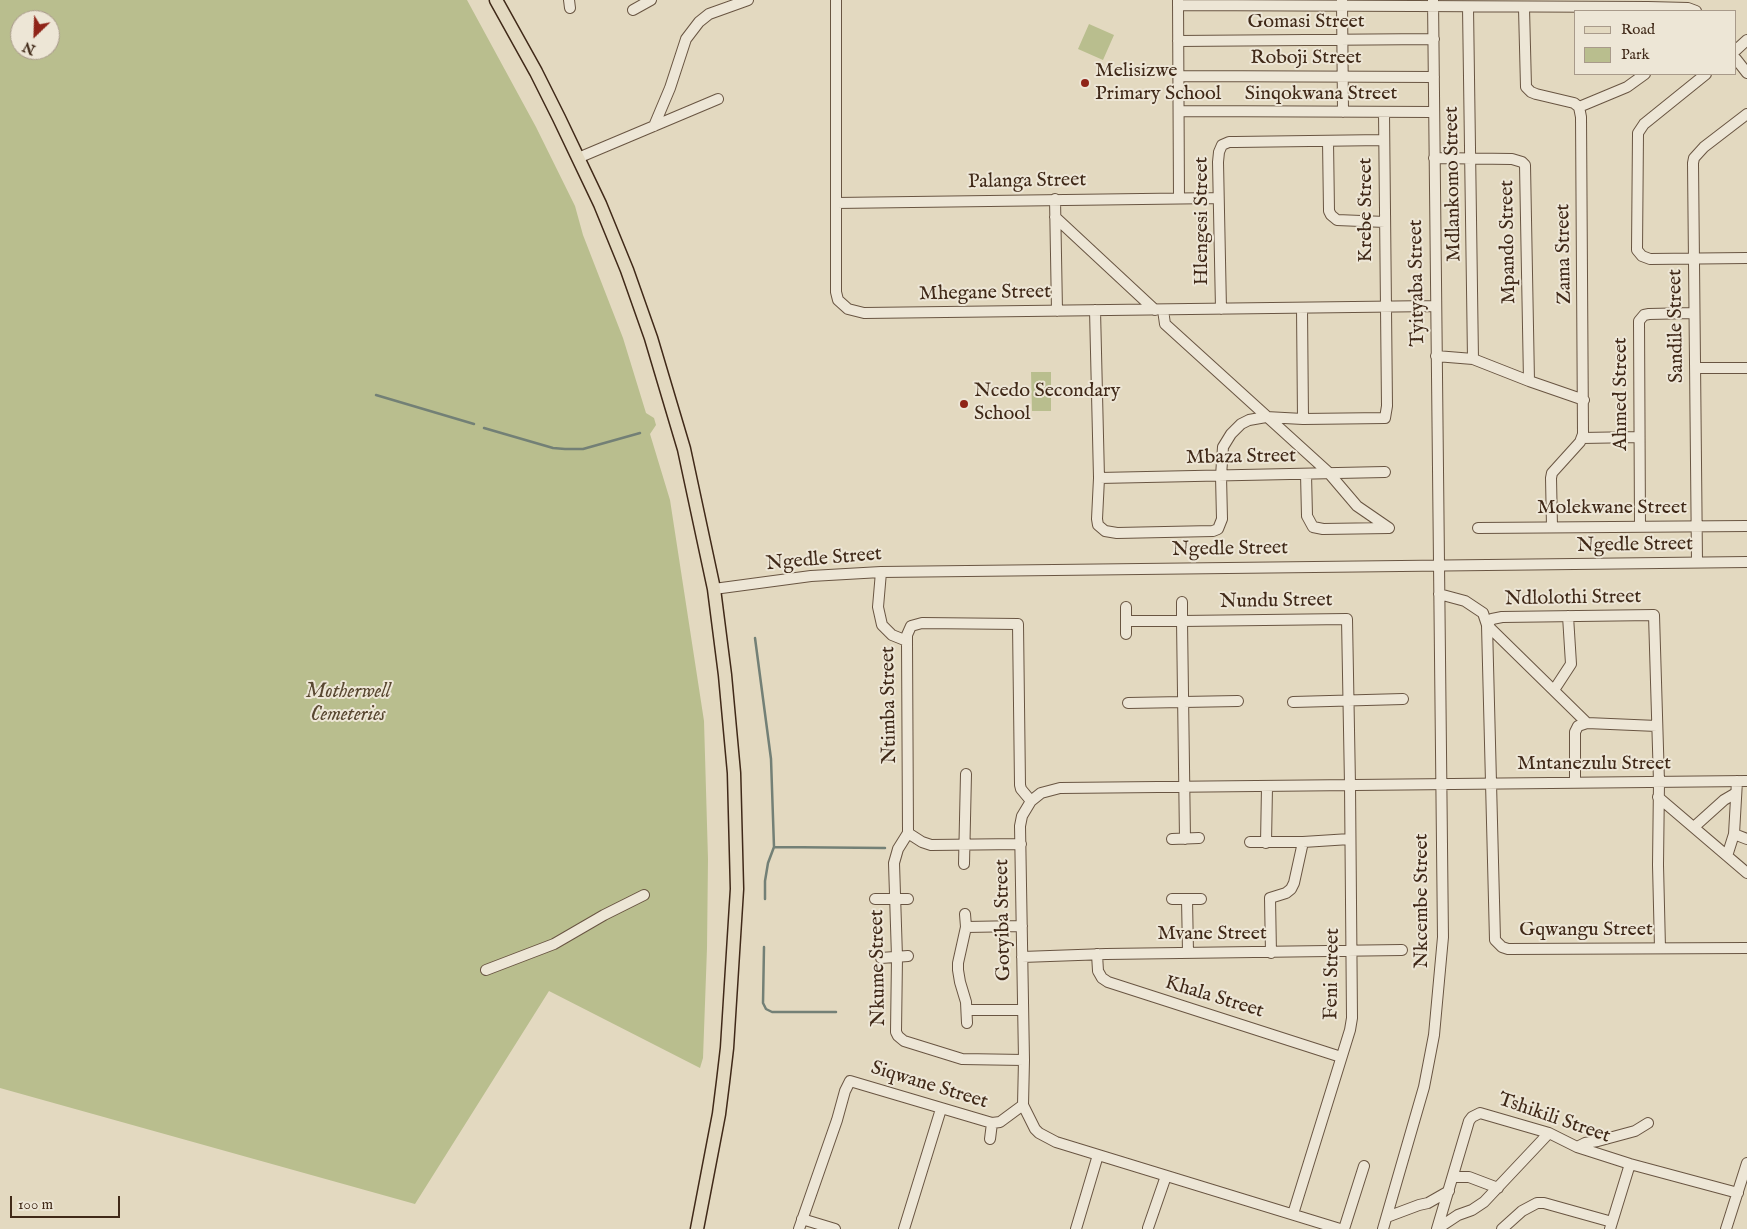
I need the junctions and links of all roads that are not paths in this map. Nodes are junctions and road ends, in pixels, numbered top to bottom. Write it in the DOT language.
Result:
graph roads {
  1 [pos="496,0"];
  2 [pos="650,0"];
  3 [pos="748,0"];
  4 [pos="836,0"];
  5 [pos="1178,3"];
  6 [pos="1342,3"];
  7 [pos="1433,3"];
  8 [pos="1508,4"];
  9 [pos="1648,4"];
  10 [pos="1468,8"];
  11 [pos="1524,8"];
  12 [pos="633,10"];
  13 [pos="1693,10"];
  14 [pos="1342,40"];
  15 [pos="1434,40"];
  16 [pos="1747,40"];
  17 [pos="1178,41"];
  18 [pos="1737,49"];
  19 [pos="1737,60"];
  20 [pos="1747,73"];
  21 [pos="1644,75"];
  22 [pos="1705,75"];
  23 [pos="1178,76"];
  24 [pos="1342,77"];
  25 [pos="1434,77"];
  26 [pos="718,99"];
  27 [pos="1579,108"];
  28 [pos="1179,111"];
  29 [pos="1343,112"];
  30 [pos="1434,112"];
  31 [pos="1384,113"];
  32 [pos="1747,114"];
  33 [pos="654,126"];
  34 [pos="1384,140"];
  35 [pos="1328,141"];
  36 [pos="578,158"];
  37 [pos="1434,158"];
  38 [pos="1471,160"];
  39 [pos="1179,198"];
  40 [pos="1218,198"];
  41 [pos="1055,199"];
  42 [pos="836,202"];
  43 [pos="1055,217"];
  44 [pos="1385,222"];
  45 [pos="1694,258"];
  46 [pos="1747,258"];
  47 [pos="1435,306"];
  48 [pos="1385,307"];
  49 [pos="1302,308"];
  50 [pos="1221,309"];
  51 [pos="1095,310"];
  52 [pos="1159,310"];
  53 [pos="1056,311"];
  54 [pos="1694,313"];
  55 [pos="1436,356"];
  56 [pos="1473,359"];
  57 [pos="1695,368"];
  58 [pos="1747,368"];
  59 [pos="1529,381"];
  60 [pos="1584,400"];
  61 [pos="1266,417"];
  62 [pos="1303,419"];
  63 [pos="1639,437"];
  64 [pos="1582,438"];
  65 [pos="1328,472"];
  66 [pos="1385,472"];
  67 [pos="1306,474"];
  68 [pos="1221,476"];
  69 [pos="1098,478"];
  70 [pos="1640,526"];
  71 [pos="1697,526"];
  72 [pos="1747,526"];
  73 [pos="1552,527"];
  74 [pos="1478,528"];
  75 [pos="1697,562"];
  76 [pos="1747,562"];
  77 [pos="1439,566"];
  78 [pos="882,572"];
  79 [pos="714,589"];
  80 [pos="1439,594"];
  81 [pos="1182,602"];
  82 [pos="1126,607"];
  83 [pos="1568,616"];
  84 [pos="1127,621"];
  85 [pos="1182,621"];
  86 [pos="1487,625"];
  87 [pos="1126,634"];
  88 [pos="907,640"];
  89 [pos="1554,690"];
  90 [pos="1404,699"];
  91 [pos="1349,701"];
  92 [pos="1238,702"];
  93 [pos="1293,702"];
  94 [pos="1128,703"];
  95 [pos="1184,703"];
  96 [pos="1587,723"];
  97 [pos="1658,726"];
  98 [pos="966,774"];
  99 [pos="1742,781"];
  100 [pos="1575,782"];
  101 [pos="1659,782"];
  102 [pos="1441,783"];
  103 [pos="1491,783"];
  104 [pos="1350,785"];
  105 [pos="1185,787"];
  106 [pos="1266,787"];
  107 [pos="1736,793"];
  108 [pos="1658,797"];
  109 [pos="1031,801"];
  110 [pos="1694,827"];
  111 [pos="908,833"];
  112 [pos="1734,834"];
  113 [pos="1186,838"];
  114 [pos="1199,838"];
  115 [pos="1172,839"];
  116 [pos="1350,839"];
  117 [pos="1747,839"];
  118 [pos="1250,842"];
  119 [pos="1304,842"];
  120 [pos="1266,843"];
  121 [pos="965,844"];
  122 [pos="1021,844"];
  123 [pos="1727,856"];
  124 [pos="964,864"];
  125 [pos="1747,873"];
  126 [pos="644,895"];
  127 [pos="876,899"];
  128 [pos="908,899"];
  129 [pos="1172,899"];
  130 [pos="1186,899"];
  131 [pos="1201,899"];
  132 [pos="895,900"];
  133 [pos="965,914"];
  134 [pos="1022,926"];
  135 [pos="966,927"];
  136 [pos="1660,948"];
  137 [pos="1747,948"];
  138 [pos="1402,950"];
  139 [pos="1352,951"];
  140 [pos="1188,952"];
  141 [pos="1270,953"];
  142 [pos="1097,954"];
  143 [pos="902,957"];
  144 [pos="1022,957"];
  145 [pos="881,958"];
  146 [pos="486,970"];
  147 [pos="968,1010"];
  148 [pos="1023,1010"];
  149 [pos="967,1023"];
  150 [pos="1341,1057"];
  151 [pos="1024,1060"];
  152 [pos="1023,1105"];
  153 [pos="941,1109"];
  154 [pos="992,1123"];
  155 [pos="1648,1123"];
  156 [pos="1549,1133"];
  157 [pos="990,1139"];
  158 [pos="1577,1147"];
  159 [pos="1098,1155"];
  160 [pos="1747,1163"];
  161 [pos="1630,1164"];
  162 [pos="1364,1166"];
  163 [pos="1166,1176"];
  164 [pos="1453,1177"];
  165 [pos="1498,1188"];
  166 [pos="1449,1191"];
  167 [pos="1738,1193"];
  168 [pos="1293,1214"];
  169 [pos="1387,1217"];
  170 [pos="800,1224"];
  171 [pos="1611,1226"];
  172 [pos="1148,1228"];
  173 [pos="1335,1228"];
  174 [pos="697,1229"];
  175 [pos="835,1229"];
  176 [pos="904,1229"];
  177 [pos="1076,1229"];
  178 [pos="1344,1229"];
  179 [pos="1383,1229"];
  180 [pos="1437,1229"];
  181 [pos="1502,1229"];
  182 [pos="1726,1229"];
  1 -- 36 [label="main road"];
  2 -- 12 [label="street"];
  3 -- 33 [label="street"];
  4 -- 42 [label="street, Mhegane Street"];
  5 -- 6 [label="street"];
  5 -- 17 [label="street"];
  6 -- 7 [label="street"];
  6 -- 14 [label="street"];
  7 -- 10 [label="street"];
  7 -- 15 [label="street, Tyityaba Street"];
  8 -- 10 [label="street"];
  8 -- 11 [label="street"];
  9 -- 11 [label="street"];
  9 -- 13 [label="street"];
  10 -- 38 [label="street, Mdlankomo Street"];
  11 -- 27 [label="street"];
  14 -- 15 [label="street, Gomasi Street"];
  14 -- 17 [label="street, Gomasi Street"];
  14 -- 24 [label="street"];
  15 -- 25 [label="street, Tyityaba Street"];
  16 -- 18 [label="street"];
  17 -- 23 [label="street"];
  19 -- 20 [label="street"];
  21 -- 27 [label="street"];
  22 -- 45 [label="street"];
  23 -- 24 [label="street, Roboji Street"];
  23 -- 28 [label="street"];
  24 -- 25 [label="street, Roboji Street"];
  24 -- 29 [label="street"];
  25 -- 30 [label="street, Tyityaba Street"];
  26 -- 33 [label="street"];
  27 -- 60 [label="street, Zama Street"];
  28 -- 29 [label="street, Sinqokwana Street"];
  28 -- 39 [label="street"];
  29 -- 31 [label="street, Sinqokwana Street"];
  30 -- 31 [label="street, Sinqokwana Street"];
  30 -- 37 [label="street, Tyityaba Street"];
  31 -- 34 [label="street, Krebe Street"];
  32 -- 45 [label="street, Sandile Street"];
  33 -- 36 [label="street"];
  34 -- 35 [label="street, Hlengesi Street"];
  34 -- 44 [label="street, Krebe Street"];
  35 -- 40 [label="street, Hlengesi Street"];
  35 -- 44 [label="street"];
  36 -- 79 [label="main road"];
  37 -- 38 [label="street, Mpando Street"];
  37 -- 47 [label="street, Tyityaba Street"];
  38 -- 56 [label="street, Mdlankomo Street"];
  38 -- 59 [label="street, Mpando Street"];
  39 -- 40 [label="street, Palanga Street"];
  39 -- 41 [label="street, Palanga Street"];
  40 -- 50 [label="street, Hlengesi Street"];
  41 -- 42 [label="street, Palanga Street"];
  41 -- 43 [label="street"];
  42 -- 53 [label="street, Mhegane Street"];
  43 -- 52 [label="street"];
  43 -- 53 [label="street"];
  44 -- 48 [label="street, Krebe Street"];
  45 -- 46 [label="street"];
  45 -- 54 [label="street, Sandile Street"];
  47 -- 48 [label="street, Mhegane Street"];
  47 -- 55 [label="street, Tyityaba Street"];
  48 -- 49 [label="street, Mhegane Street"];
  48 -- 62 [label="street, Krebe Street"];
  49 -- 50 [label="street, Mhegane Street"];
  49 -- 62 [label="street"];
  50 -- 52 [label="street, Mhegane Street"];
  51 -- 52 [label="street, Mhegane Street"];
  51 -- 53 [label="street, Mhegane Street"];
  51 -- 69 [label="street"];
  52 -- 61 [label="street"];
  54 -- 57 [label="street, Sandile Street"];
  54 -- 63 [label="street, Ahmed Street"];
  55 -- 56 [label="street"];
  55 -- 77 [label="street, Tyityaba Street"];
  56 -- 59 [label="street"];
  57 -- 58 [label="street"];
  57 -- 71 [label="street, Sandile Street"];
  59 -- 60 [label="street"];
  60 -- 64 [label="street, Zama Street"];
  61 -- 62 [label="street"];
  61 -- 65 [label="street"];
  61 -- 68 [label="street"];
  63 -- 64 [label="street"];
  63 -- 70 [label="street, Ahmed Street"];
  64 -- 73 [label="street"];
  65 -- 66 [label="street, Mbaza Street"];
  65 -- 67 [label="street, Mbaza Street"];
  65 -- 67 [label="street"];
  67 -- 68 [label="street, Mbaza Street"];
  68 -- 69 [label="street, Mbaza Street"];
  68 -- 69 [label="street"];
  70 -- 71 [label="street, Molekwane Street"];
  70 -- 73 [label="street, Molekwane Street"];
  71 -- 72 [label="street, Molekwane Street"];
  71 -- 75 [label="street, Sandile Street"];
  73 -- 74 [label="street, Molekwane Street"];
  75 -- 76 [label="street, Ngedle Street"];
  75 -- 77 [label="street, Ngedle Street"];
  77 -- 78 [label="street, Ngedle Street"];
  77 -- 80 [label="street, Nkcembe Street"];
  78 -- 79 [label="street, Ngedle Street"];
  78 -- 88 [label="street"];
  79 -- 174 [label="main road"];
  80 -- 86 [label="street"];
  80 -- 102 [label="street, Nkcembe Street"];
  81 -- 85 [label="street"];
  82 -- 84 [label="street"];
  83 -- 86 [label="street, Ndlolothi Street"];
  83 -- 89 [label="street"];
  83 -- 97 [label="street, Ndlolothi Street"];
  84 -- 85 [label="street, Nundu Street"];
  84 -- 87 [label="street"];
  85 -- 91 [label="street, Nundu Street"];
  85 -- 95 [label="street"];
  86 -- 89 [label="street"];
  86 -- 103 [label="street, Ndlolothi Street"];
  88 -- 109 [label="street, Ntimba Street"];
  88 -- 111 [label="street, Ntimba Street"];
  89 -- 96 [label="street"];
  90 -- 91 [label="street"];
  91 -- 93 [label="street"];
  91 -- 104 [label="street, Nundu Street"];
  92 -- 95 [label="street"];
  94 -- 95 [label="street"];
  95 -- 105 [label="street"];
  96 -- 97 [label="street"];
  96 -- 100 [label="street"];
  97 -- 101 [label="street, Ndlolothi Street"];
  98 -- 121 [label="street"];
  99 -- 101 [label="street, Mntanezulu Street"];
  99 -- 107 [label="street"];
  100 -- 101 [label="street, Mntanezulu Street"];
  100 -- 103 [label="street, Mntanezulu Street"];
  101 -- 108 [label="street, Ndlolothi Street"];
  102 -- 103 [label="street, Mntanezulu Street"];
  102 -- 104 [label="street"];
  102 -- 169 [label="street, Nkcembe Street"];
  103 -- 136 [label="street, Gqwangu Street"];
  104 -- 106 [label="street"];
  104 -- 116 [label="street, Feni Street"];
  105 -- 106 [label="street"];
  105 -- 109 [label="street"];
  105 -- 113 [label="street"];
  106 -- 120 [label="street"];
  107 -- 110 [label="street"];
  107 -- 112 [label="street"];
  108 -- 110 [label="street"];
  108 -- 136 [label="street, Ndlolothi Street"];
  109 -- 122 [label="street, Gotyiba Street"];
  110 -- 123 [label="street"];
  111 -- 121 [label="street"];
  111 -- 132 [label="street, Nkume Street"];
  112 -- 117 [label="street"];
  112 -- 123 [label="street"];
  113 -- 114 [label="street"];
  113 -- 115 [label="street"];
  116 -- 119 [label="street"];
  116 -- 139 [label="street, Feni Street"];
  118 -- 120 [label="street"];
  119 -- 120 [label="street"];
  119 -- 141 [label="street"];
  121 -- 122 [label="street"];
  121 -- 124 [label="street"];
  122 -- 134 [label="street, Gotyiba Street"];
  123 -- 125 [label="street"];
  126 -- 146 [label="street"];
  127 -- 132 [label="street"];
  128 -- 132 [label="street"];
  129 -- 130 [label="street"];
  130 -- 131 [label="street"];
  130 -- 140 [label="street"];
  132 -- 143 [label="street, Nkume Street"];
  133 -- 135 [label="street"];
  134 -- 135 [label="street"];
  134 -- 144 [label="street, Gotyiba Street"];
  135 -- 147 [label="street"];
  136 -- 137 [label="street, Gqwangu Street"];
  138 -- 139 [label="street, Mvane Street"];
  139 -- 141 [label="street, Mvane Street"];
  139 -- 150 [label="street, Feni Street"];
  140 -- 141 [label="street, Mvane Street"];
  140 -- 142 [label="street, Mvane Street"];
  142 -- 144 [label="street, Mvane Street"];
  142 -- 150 [label="street, Khala Street"];
  143 -- 145 [label="street"];
  143 -- 151 [label="street, Nkume Street"];
  144 -- 148 [label="street, Gotyiba Street"];
  147 -- 148 [label="street"];
  147 -- 149 [label="street"];
  148 -- 151 [label="street, Gotyiba Street"];
  150 -- 168 [label="street, Feni Street"];
  151 -- 152 [label="street, Gotyiba Street"];
  152 -- 154 [label="street, Siqwane Street"];
  152 -- 159 [label="street, Gotyiba Street"];
  153 -- 154 [label="street, Siqwane Street"];
  153 -- 170 [label="street, Siqwane Street"];
  153 -- 176 [label="street"];
  154 -- 157 [label="street"];
  155 -- 158 [label="street"];
  156 -- 158 [label="street, Tshikili Street"];
  156 -- 164 [label="street, Tshikili Street"];
  156 -- 165 [label="street"];
  158 -- 161 [label="street, Tshikili Street"];
  159 -- 163 [label="street, Gotyiba Street"];
  159 -- 177 [label="street"];
  160 -- 167 [label="street"];
  161 -- 167 [label="street, Tshikili Street"];
  161 -- 171 [label="street"];
  162 -- 178 [label="street"];
  163 -- 168 [label="street, Gotyiba Street"];
  163 -- 172 [label="street"];
  164 -- 165 [label="street"];
  164 -- 166 [label="street, Tshikili Street"];
  165 -- 180 [label="street"];
  166 -- 169 [label="street"];
  166 -- 180 [label="street, Tshikili Street"];
  167 -- 182 [label="street"];
  168 -- 173 [label="street, Gotyiba Street"];
  169 -- 179 [label="street, Nkcembe Street"];
  170 -- 175 [label="street"];
  171 -- 181 [label="street"];
}
